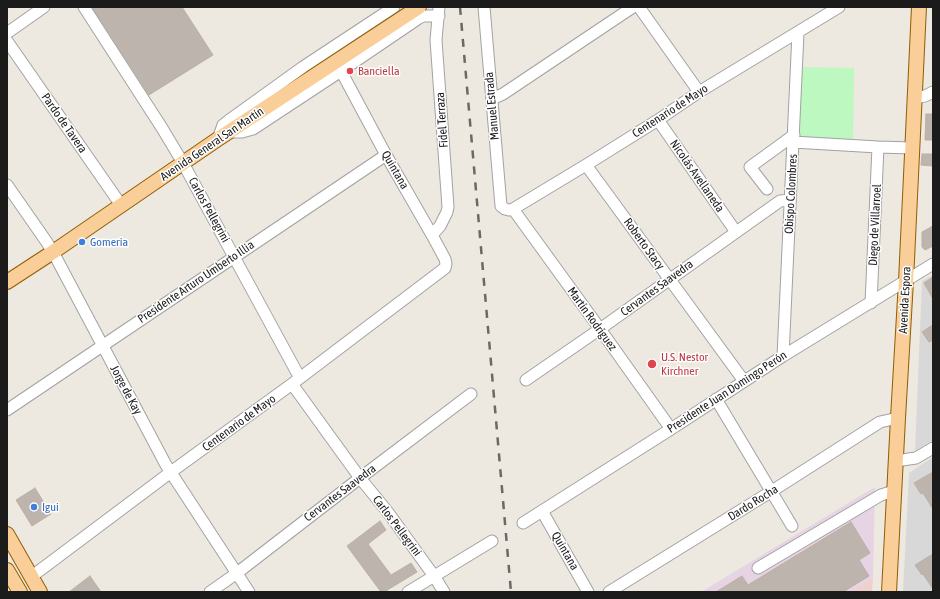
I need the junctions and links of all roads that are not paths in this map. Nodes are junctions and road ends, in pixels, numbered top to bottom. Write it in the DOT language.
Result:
graph roads {
  1 [pos="44,7"];
  2 [pos="84,7"];
  3 [pos="394,7"];
  4 [pos="419,7"];
  5 [pos="484,7"];
  6 [pos="632,7"];
  7 [pos="639,7"];
  8 [pos="839,7"];
  9 [pos="919,7"];
  10 [pos="439,12"];
  11 [pos="7,33"];
  12 [pos="798,33"];
  13 [pos="7,41"];
  14 [pos="341,72"];
  15 [pos="699,92"];
  16 [pos="933,92"];
  17 [pos="915,98"];
  18 [pos="492,99"];
  19 [pos="658,120"];
  20 [pos="223,136"];
  21 [pos="793,138"];
  22 [pos="878,147"];
  23 [pos="912,148"];
  24 [pos="386,155"];
  25 [pos="183,163"];
  26 [pos="586,165"];
  27 [pos="7,185"];
  28 [pos="768,189"];
  29 [pos="790,200"];
  30 [pos="121,205"];
  31 [pos="513,209"];
  32 [pos="435,232"];
  33 [pos="736,232"];
  34 [pos="53,252"];
  35 [pos="235,257"];
  36 [pos="933,264"];
  37 [pos="445,268"];
  38 [pos="670,279"];
  39 [pos="906,281"];
  40 [pos="7,282"];
  41 [pos="871,303"];
  42 [pos="600,329"];
  43 [pos="102,345"];
  44 [pos="783,356"];
  45 [pos="526,380"];
  46 [pos="296,381"];
  47 [pos="744,381"];
  48 [pos="471,394"];
  49 [pos="716,399"];
  50 [pos="7,410"];
  51 [pos="898,418"];
  52 [pos="670,429"];
  53 [pos="933,448"];
  54 [pos="895,461"];
  55 [pos="171,472"];
  56 [pos="360,478"];
  57 [pos="772,491"];
  58 [pos="894,492"];
  59 [pos="542,511"];
  60 [pos="522,523"];
  61 [pos="792,526"];
  62 [pos="7,534"];
  63 [pos="492,541"];
  64 [pos="758,568"];
  65 [pos="7,570"];
  66 [pos="236,572"];
  67 [pos="434,576"];
  68 [pos="31,577"];
  69 [pos="20,592"];
  70 [pos="40,592"];
  71 [pos="210,592"];
  72 [pos="249,592"];
  73 [pos="408,592"];
  74 [pos="444,592"];
  75 [pos="588,592"];
  76 [pos="609,592"];
  77 [pos="889,592"];
  1 -- 11 [label="street"];
  2 -- 25 [label="street, Carlos Pellegrini"];
  3 -- 20 [label="street"];
  4 -- 20 [label="main road, Avenida General San Martín"];
  5 -- 18 [label="street, Manuel Estrada"];
  6 -- 18 [label="street"];
  7 -- 15 [label="street"];
  8 -- 12 [label="street, Centenario de Mayo"];
  9 -- 17 [label="main road, Avenida Espora"];
  10 -- 14 [label="street"];
  10 -- 32 [label="street, Fidel Terraza"];
  12 -- 15 [label="street, Centenario de Mayo"];
  12 -- 21 [label="street, Obispo Colombres"];
  13 -- 30 [label="street, Pardo de Tavera"];
  14 -- 20 [label="street"];
  14 -- 24 [label="street, Quintana"];
  15 -- 19 [label="street, Centenario de Mayo"];
  16 -- 17 [label="street"];
  17 -- 23 [label="main road, Avenida Espora"];
  18 -- 31 [label="street, Manuel Estrada"];
  19 -- 26 [label="street, Centenario de Mayo"];
  19 -- 33 [label="street, Nicolás Avellaneda"];
  20 -- 25 [label="main road, Avenida General San Martín"];
  21 -- 22 [label="street"];
  21 -- 28 [label="street"];
  21 -- 29 [label="street, Obispo Colombres"];
  22 -- 23 [label="street"];
  22 -- 41 [label="street, Diego de Villarroel"];
  23 -- 39 [label="main road, Avenida Espora"];
  24 -- 32 [label="street, Quintana"];
  24 -- 35 [label="street, Presidente Arturo Umberto Illia"];
  25 -- 30 [label="main road, Avenida General San Martín"];
  25 -- 35 [label="street, Carlos Pellegrini"];
  26 -- 31 [label="street, Centenario de Mayo"];
  26 -- 38 [label="street, Roberto Stacy"];
  27 -- 34 [label="street, Jorge de Kay"];
  29 -- 33 [label="street, Cervantes Saavedra"];
  29 -- 44 [label="street, Obispo Colombres"];
  30 -- 34 [label="main road, Avenida General San Martín"];
  31 -- 42 [label="street, Martín Rodríguez"];
  32 -- 37 [label="street, Quintana"];
  33 -- 38 [label="street, Cervantes Saavedra"];
  34 -- 40 [label="main road, Avenida General San Martín"];
  34 -- 43 [label="street, Jorge de Kay"];
  35 -- 43 [label="street, Presidente Arturo Umberto Illia"];
  35 -- 46 [label="street, Carlos Pellegrini"];
  36 -- 39 [label="street, Presidente Juan Domingo Perón"];
  37 -- 46 [label="street, Centenario de Mayo"];
  38 -- 42 [label="street, Cervantes Saavedra"];
  38 -- 47 [label="street, Roberto Stacy"];
  39 -- 41 [label="street, Presidente Juan Domingo Perón"];
  39 -- 51 [label="main road, Avenida Espora"];
  41 -- 44 [label="street, Presidente Juan Domingo Perón"];
  42 -- 45 [label="street, Cervantes Saavedra"];
  42 -- 52 [label="street, Martín Rodríguez"];
  43 -- 50 [label="street, Presidente Arturo Umberto Illia"];
  43 -- 55 [label="street, Jorge de Kay"];
  44 -- 47 [label="street, Presidente Juan Domingo Perón"];
  46 -- 55 [label="street, Centenario de Mayo"];
  46 -- 56 [label="street, Carlos Pellegrini"];
  47 -- 49 [label="street, Presidente Juan Domingo Perón"];
  48 -- 56 [label="street, Cervantes Saavedra"];
  49 -- 52 [label="street, Presidente Juan Domingo Perón"];
  49 -- 57 [label="street"];
  51 -- 54 [label="main road, Avenida Espora"];
  51 -- 57 [label="street, Dardo Rocha"];
  52 -- 59 [label="street, Presidente Juan Domingo Perón"];
  53 -- 54 [label="street"];
  54 -- 58 [label="main road, Avenida Espora"];
  55 -- 66 [label="street, Jorge de Kay"];
  55 -- 68 [label="street, Centenario de Mayo"];
  56 -- 66 [label="street, Cervantes Saavedra"];
  56 -- 67 [label="street, Carlos Pellegrini"];
  57 -- 61 [label="street"];
  57 -- 76 [label="street, Dardo Rocha"];
  58 -- 64 [label="street"];
  58 -- 77 [label="main road, Avenida Espora"];
  59 -- 60 [label="street, Presidente Juan Domingo Perón"];
  59 -- 75 [label="street, Quintana"];
  62 -- 68 [label="main road"];
  63 -- 67 [label="street"];
  65 -- 69 [label="main road"];
  66 -- 71 [label="street, Cervantes Saavedra"];
  66 -- 72 [label="street, Jorge de Kay"];
  67 -- 73 [label="street"];
  67 -- 74 [label="street, Carlos Pellegrini"];
  68 -- 70 [label="main road"];
}
